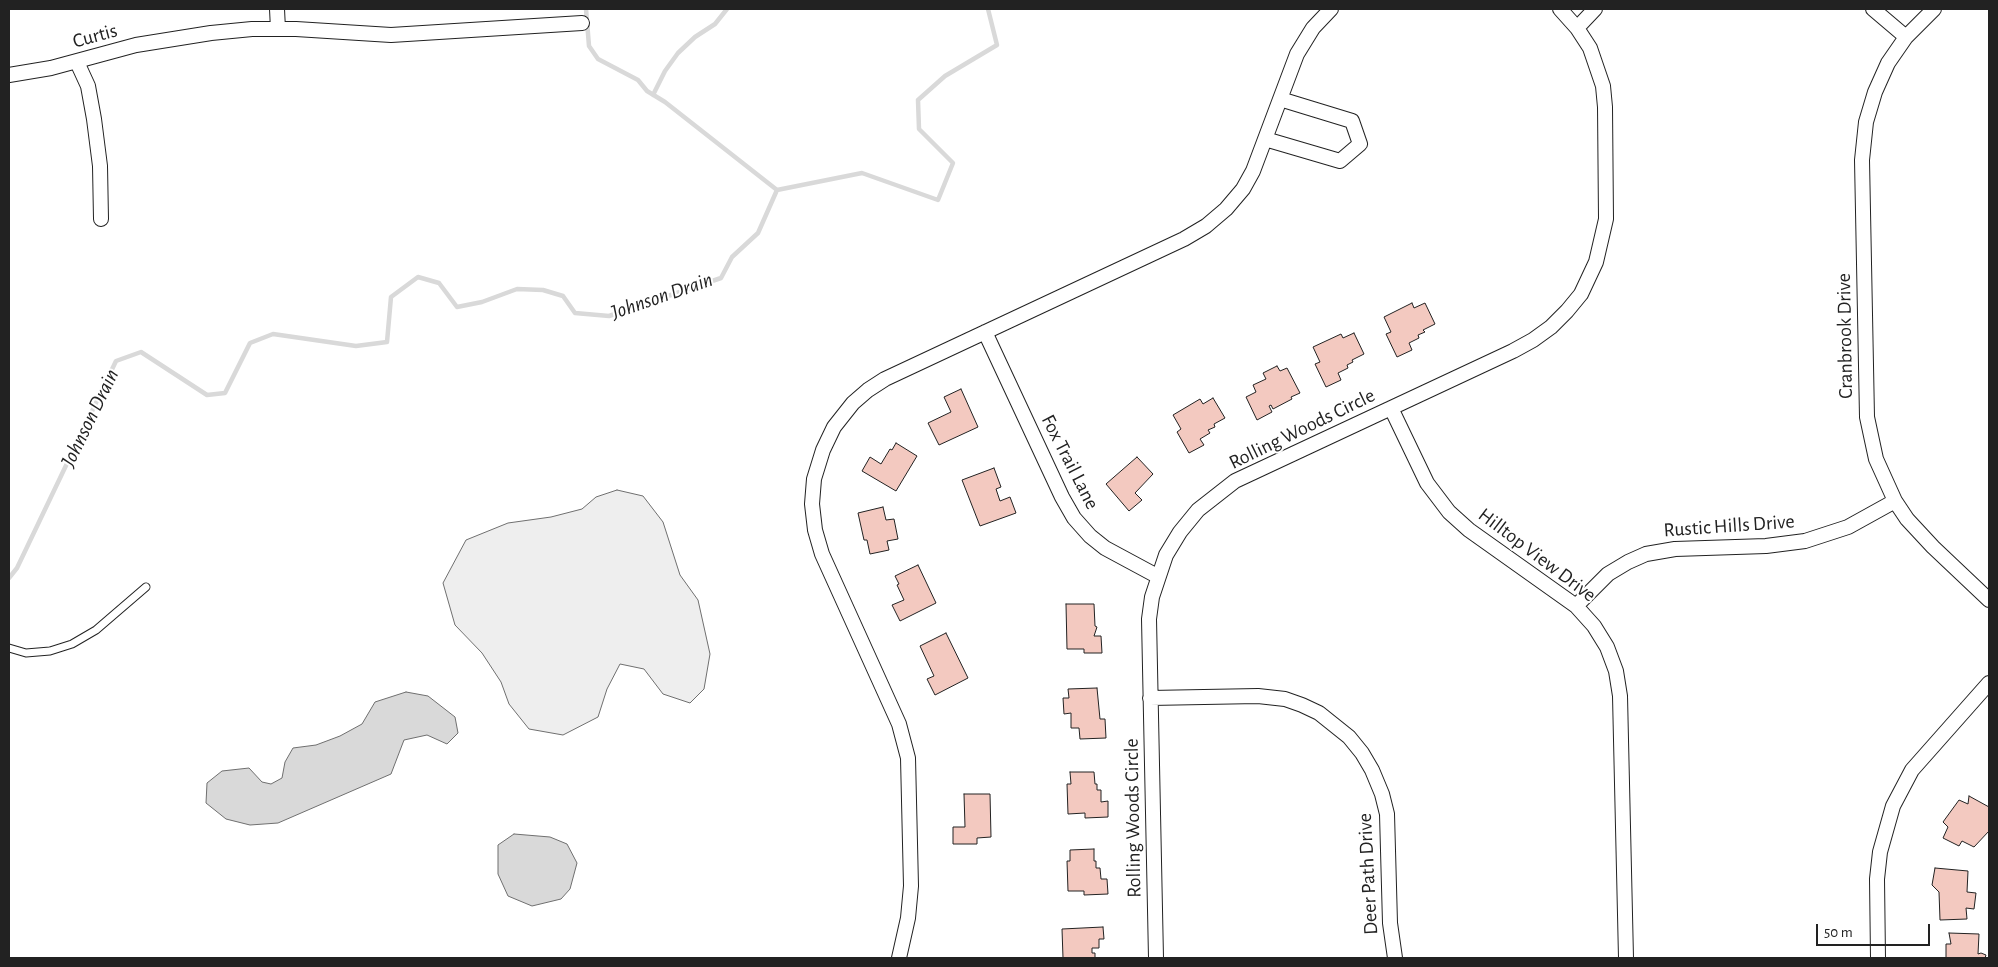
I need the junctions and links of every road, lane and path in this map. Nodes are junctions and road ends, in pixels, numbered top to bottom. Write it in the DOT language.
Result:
graph roads {
  1 [pos="276,9"];
  2 [pos="1332,9"];
  3 [pos="1560,9"];
  4 [pos="1595,9"];
  5 [pos="1873,9"];
  6 [pos="1934,9"];
  7 [pos="582,23"];
  8 [pos="1577,28"];
  9 [pos="278,29"];
  10 [pos="1906,38"];
  11 [pos="78,62"];
  12 [pos="9,75"];
  13 [pos="1280,100"];
  14 [pos="1265,139"];
  15 [pos="101,220"];
  16 [pos="985,332"];
  17 [pos="1391,408"];
  18 [pos="1895,500"];
  19 [pos="1158,576"];
  20 [pos="146,587"];
  21 [pos="1989,600"];
  22 [pos="1576,606"];
  23 [pos="9,648"];
  24 [pos="1989,683"];
  25 [pos="1150,698"];
  26 [pos="899,958"];
  27 [pos="1156,958"];
  28 [pos="1395,958"];
  29 [pos="1626,958"];
  30 [pos="1878,958"];
  1 -- 9 [label="street"];
  2 -- 13 [label="street"];
  3 -- 8 [label="street, Rolling Woods Circle"];
  4 -- 8 [label="street"];
  5 -- 10 [label="street"];
  6 -- 10 [label="street, Cranbrook Drive"];
  7 -- 9 [label="street, Curtis"];
  8 -- 17 [label="street, Rolling Woods Circle"];
  9 -- 11 [label="street, Curtis"];
  10 -- 18 [label="street, Cranbrook Drive"];
  11 -- 12 [label="street, Curtis"];
  11 -- 15 [label="street"];
  13 -- 14 [label="street"];
  13 -- 14 [label="street"];
  14 -- 16 [label="street"];
  16 -- 19 [label="street, Fox Trail Lane"];
  16 -- 26 [label="street"];
  17 -- 19 [label="street, Rolling Woods Circle"];
  17 -- 22 [label="street, Hilltop View Drive"];
  18 -- 21 [label="street, Cranbrook Drive"];
  18 -- 22 [label="street, Rustic Hills Drive"];
  19 -- 25 [label="street, Rolling Woods Circle"];
  20 -- 23 [label="lane"];
  22 -- 29 [label="street, Hilltop View Drive"];
  24 -- 30 [label="street"];
  25 -- 27 [label="street, Rolling Woods Circle"];
  25 -- 28 [label="street, Deer Path Drive"];
}
